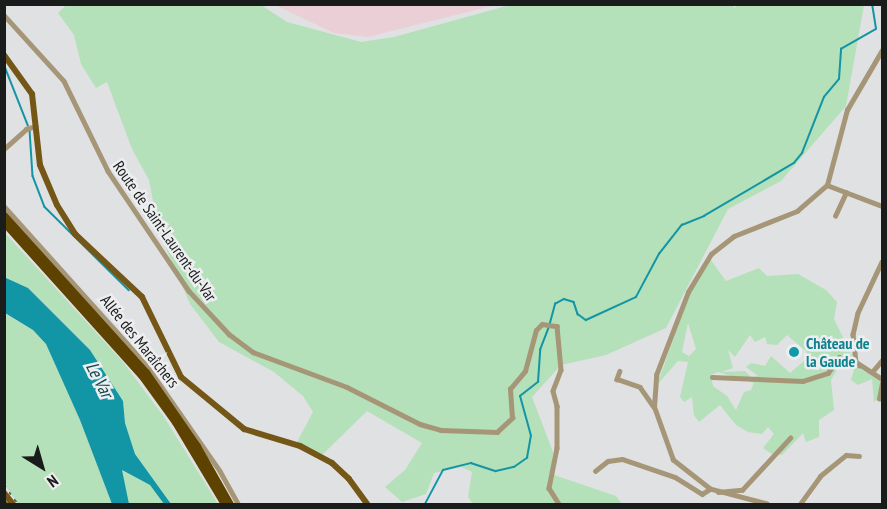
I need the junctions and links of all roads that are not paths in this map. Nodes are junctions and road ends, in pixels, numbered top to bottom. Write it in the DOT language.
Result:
graph roads {
  1 [pos="4,15"];
  2 [pos="882,50"];
  3 [pos="4,55"];
  4 [pos="36,126"];
  5 [pos="4,149"];
  6 [pos="827,185"];
  7 [pos="846,192"];
  8 [pos="4,206"];
  9 [pos="882,206"];
  10 [pos="4,215"];
  11 [pos="835,216"];
  12 [pos="4,223"];
  13 [pos="882,262"];
  14 [pos="882,360"];
  15 [pos="859,365"];
  16 [pos="620,371"];
  17 [pos="872,372"];
  18 [pos="712,377"];
  19 [pos="882,379"];
  20 [pos="882,383"];
  21 [pos="879,399"];
  22 [pos="654,407"];
  23 [pos="790,438"];
  24 [pos="859,456"];
  25 [pos="595,471"];
  26 [pos="710,489"];
  27 [pos="718,492"];
  28 [pos="4,493"];
  29 [pos="13,504"];
  30 [pos="224,504"];
  31 [pos="230,504"];
  32 [pos="238,504"];
  33 [pos="367,504"];
  34 [pos="559,504"];
  35 [pos="767,504"];
  36 [pos="800,504"];
  1 -- 34 [label="street, Route de Saint-Laurent-du-Var"];
  2 -- 6 [label="street"];
  3 -- 4 [label="main road"];
  4 -- 5 [label="street"];
  4 -- 33 [label="main road"];
  6 -- 7 [label="street"];
  6 -- 22 [label="street"];
  7 -- 9 [label="street"];
  7 -- 11 [label="street"];
  8 -- 32 [label="street, Allée des Maraîchers"];
  10 -- 31 [label="highway"];
  12 -- 30 [label="highway"];
  13 -- 15 [label="street"];
  14 -- 17 [label="street"];
  15 -- 17 [label="street"];
  15 -- 18 [label="street"];
  16 -- 22 [label="street"];
  17 -- 19 [label="street"];
  20 -- 21 [label="street"];
  22 -- 26 [label="street"];
  23 -- 27 [label="street"];
  24 -- 36 [label="street"];
  25 -- 26 [label="street"];
  26 -- 27 [label="street"];
  27 -- 35 [label="street"];
  28 -- 29 [label="main road"];
}
